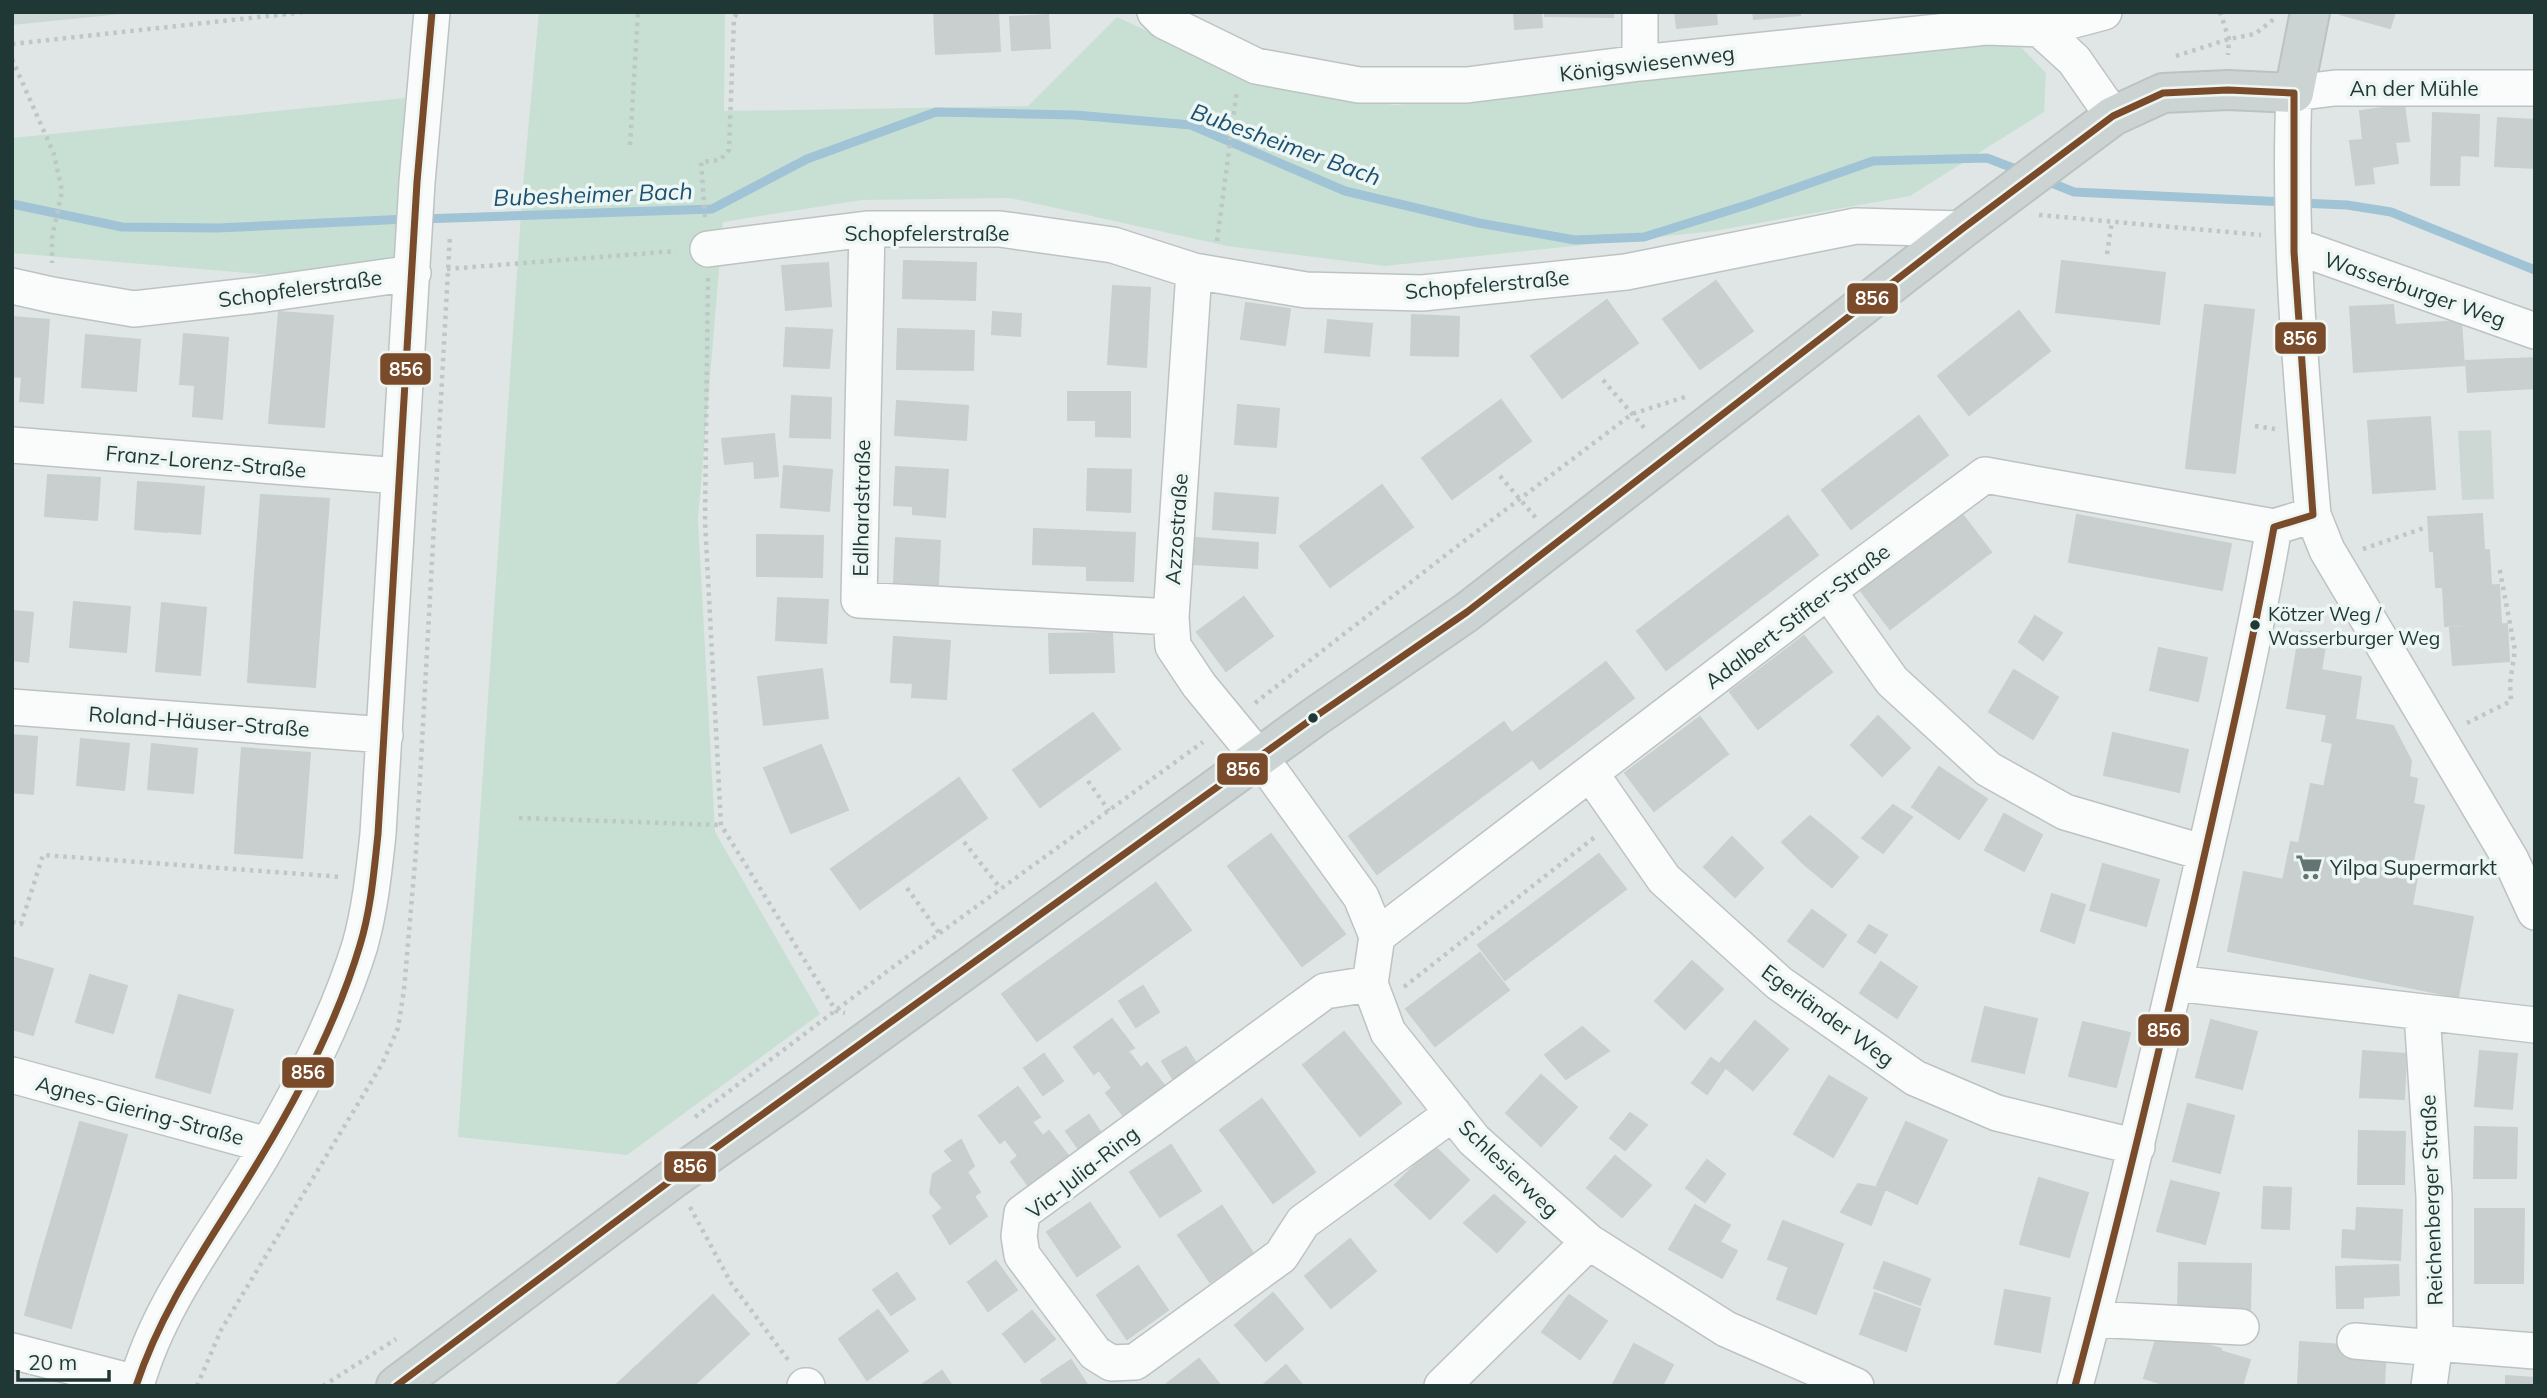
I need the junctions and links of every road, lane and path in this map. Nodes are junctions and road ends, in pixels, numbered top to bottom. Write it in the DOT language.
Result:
graph roads {
  1 [pos="305,12"];
  2 [pos="432,12"];
  3 [pos="638,12"];
  4 [pos="738,12"];
  5 [pos="1155,12"];
  6 [pos="1640,12"];
  7 [pos="2104,12"];
  8 [pos="2278,12"];
  9 [pos="2310,12"];
  10 [pos="2040,29"];
  11 [pos="2229,39"];
  12 [pos="12,44"];
  13 [pos="1241,58"];
  14 [pos="12,59"];
  15 [pos="1640,62"];
  16 [pos="2535,88"];
  17 [pos="2294,93"];
  18 [pos="2113,116"];
  19 [pos="631,145"];
  20 [pos="2018,206"];
  21 [pos="2112,221"];
  22 [pos="867,229"];
  23 [pos="1962,229"];
  24 [pos="706,233"];
  25 [pos="2294,236"];
  26 [pos="52,238"];
  27 [pos="2107,254"];
  28 [pos="413,260"];
  29 [pos="1203,272"];
  30 [pos="12,286"];
  31 [pos="2535,331"];
  32 [pos="1603,380"];
  33 [pos="1692,392"];
  34 [pos="1632,415"];
  35 [pos="12,445"];
  36 [pos="1669,456"];
  37 [pos="399,476"];
  38 [pos="1500,476"];
  39 [pos="1520,500"];
  40 [pos="2314,515"];
  41 [pos="2274,527"];
  42 [pos="2424,528"];
  43 [pos="1556,544"];
  44 [pos="2333,559"];
  45 [pos="2499,566"];
  46 [pos="1828,592"];
  47 [pos="1171,617"];
  48 [pos="12,707"];
  49 [pos="1230,723"];
  50 [pos="385,735"];
  51 [pos="2438,738"];
  52 [pos="1258,758"];
  53 [pos="1591,774"];
  54 [pos="1088,780"];
  55 [pos="1109,811"];
  56 [pos="1621,817"];
  57 [pos="519,818"];
  58 [pos="721,825"];
  59 [pos="964,842"];
  60 [pos="2205,853"];
  61 [pos="373,879"];
  62 [pos="907,888"];
  63 [pos="1001,889"];
  64 [pos="2535,912"];
  65 [pos="12,922"];
  66 [pos="940,934"];
  67 [pos="1377,936"];
  68 [pos="2175,983"];
  69 [pos="1374,995"];
  70 [pos="2422,1013"];
  71 [pos="2535,1026"];
  72 [pos="12,1075"];
  73 [pos="1453,1113"];
  74 [pos="267,1145"];
  75 [pos="2137,1147"];
  76 [pos="674,1178"];
  77 [pos="1589,1242"];
  78 [pos="2093,1319"];
  79 [pos="2241,1327"];
  80 [pos="2355,1341"];
  81 [pos="2435,1346"];
  82 [pos="2535,1351"];
  83 [pos="13,1353"];
  84 [pos="136,1385"];
  85 [pos="806,1385"];
  86 [pos="396,1386"];
  87 [pos="1443,1386"];
  88 [pos="1856,1386"];
  89 [pos="2075,1386"];
  90 [pos="2429,1386"];
  1 -- 12 [label="path"];
  2 -- 28 [label="street"];
  3 -- 19 [label="path"];
  4 -- 24 [label="path"];
  5 -- 13 [label="street, Königswiesenweg"];
  6 -- 15 [label="street"];
  7 -- 10 [label="street, Königswiesenweg"];
  8 -- 11 [label="path"];
  9 -- 17 [label="main road"];
  10 -- 15 [label="street, Königswiesenweg"];
  10 -- 18 [label="street"];
  13 -- 15 [label="street, Königswiesenweg"];
  13 -- 29 [label="path"];
  14 -- 26 [label="path"];
  16 -- 17 [label="street, An der Mühle"];
  17 -- 18 [label="main road"];
  17 -- 25 [label="street, Wasserburger Weg"];
  18 -- 20 [label="main road"];
  20 -- 21 [label="path"];
  20 -- 23 [label="main road"];
  21 -- 25 [label="path"];
  21 -- 27 [label="path"];
  22 -- 24 [label="street, Schopfelerstraße"];
  22 -- 29 [label="street, Schopfelerstraße"];
  22 -- 47 [label="street, Edlhardstraße"];
  23 -- 29 [label="street, Schopfelerstraße"];
  23 -- 36 [label="main road"];
  24 -- 28 [label="path, Schopfelerstraße"];
  24 -- 58 [label="path"];
  25 -- 31 [label="street, Wasserburger Weg"];
  25 -- 40 [label="street, Wasserburger Weg"];
  28 -- 30 [label="street, Schopfelerstraße"];
  28 -- 37 [label="street"];
  29 -- 47 [label="street, Azzostraße"];
  32 -- 34 [label="path"];
  33 -- 34 [label="path"];
  34 -- 36 [label="path"];
  34 -- 39 [label="path"];
  35 -- 37 [label="street, Franz-Lorenz-Straße"];
  36 -- 43 [label="main road"];
  37 -- 50 [label="street"];
  38 -- 39 [label="path"];
  39 -- 43 [label="path"];
  39 -- 49 [label="path"];
  40 -- 41 [label="street"];
  40 -- 44 [label="street, Wasserburger Weg"];
  41 -- 46 [label="street, Adalbert-Stifter-Straße"];
  41 -- 60 [label="street"];
  42 -- 44 [label="path"];
  43 -- 52 [label="main road"];
  44 -- 51 [label="street, Wasserburger Weg"];
  45 -- 51 [label="path"];
  46 -- 53 [label="street, Adalbert-Stifter-Straße"];
  46 -- 60 [label="street"];
  47 -- 49 [label="street, Azzostraße"];
  48 -- 50 [label="street, Roland-Häuser-Straße"];
  49 -- 52 [label="street, Azzostraße"];
  49 -- 55 [label="path"];
  50 -- 61 [label="street"];
  51 -- 64 [label="street, Wasserburger Weg"];
  52 -- 67 [label="street"];
  52 -- 76 [label="main road"];
  53 -- 56 [label="street, Egerländer Weg"];
  53 -- 67 [label="street, Adalbert-Stifter-Straße"];
  54 -- 55 [label="path"];
  55 -- 63 [label="path"];
  56 -- 69 [label="path"];
  56 -- 75 [label="street, Egerländer Weg"];
  57 -- 58 [label="path"];
  58 -- 66 [label="path"];
  59 -- 63 [label="path"];
  60 -- 68 [label="street"];
  61 -- 65 [label="path"];
  61 -- 74 [label="street"];
  62 -- 66 [label="path"];
  63 -- 66 [label="path"];
  67 -- 69 [label="street"];
  68 -- 70 [label="street"];
  68 -- 75 [label="street"];
  69 -- 73 [label="street, Schlesierweg"];
  69 -- 73 [label="street, Via-Julia-Ring"];
  70 -- 71 [label="street"];
  70 -- 81 [label="street, Reichenberger Straße"];
  72 -- 74 [label="street, Agnes-Giering-Straße"];
  73 -- 77 [label="street, Schlesierweg"];
  74 -- 84 [label="street"];
  75 -- 78 [label="street"];
  76 -- 85 [label="path"];
  76 -- 86 [label="main road"];
  77 -- 87 [label="street"];
  77 -- 88 [label="street, Schlesierweg"];
  78 -- 79 [label="street"];
  78 -- 89 [label="street"];
  80 -- 81 [label="street"];
  81 -- 82 [label="street"];
  81 -- 90 [label="street, Reichenberger Straße"];
  83 -- 84 [label="street"];
}
